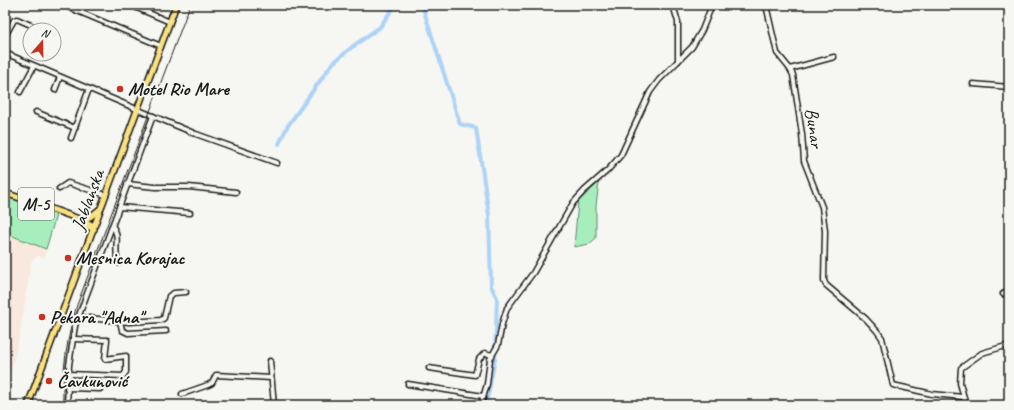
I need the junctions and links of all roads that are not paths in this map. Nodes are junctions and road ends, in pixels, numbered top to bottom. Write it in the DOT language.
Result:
graph roads {
  1 [pos="63,5"];
  2 [pos="130,5"];
  3 [pos="176,5"];
  4 [pos="673,5"];
  5 [pos="712,5"];
  6 [pos="766,5"];
  7 [pos="24,22"];
  8 [pos="170,22"];
  9 [pos="5,36"];
  10 [pos="161,46"];
  11 [pos="5,53"];
  12 [pos="834,57"];
  13 [pos="678,61"];
  14 [pos="34,66"];
  15 [pos="790,69"];
  16 [pos="60,77"];
  17 [pos="972,84"];
  18 [pos="1009,87"];
  19 [pos="89,89"];
  20 [pos="55,90"];
  21 [pos="20,92"];
  22 [pos="138,108"];
  23 [pos="36,112"];
  24 [pos="153,116"];
  25 [pos="75,128"];
  26 [pos="71,138"];
  27 [pos="277,163"];
  28 [pos="127,184"];
  29 [pos="59,189"];
  30 [pos="236,192"];
  31 [pos="5,193"];
  32 [pos="106,195"];
  33 [pos="119,207"];
  34 [pos="101,208"];
  35 [pos="190,213"];
  36 [pos="66,216"];
  37 [pos="83,220"];
  38 [pos="112,226"];
  39 [pos="94,228"];
  40 [pos="119,263"];
  41 [pos="1009,291"];
  42 [pos="186,292"];
  43 [pos="1003,294"];
  44 [pos="78,317"];
  45 [pos="120,321"];
  46 [pos="166,331"];
  47 [pos="72,339"];
  48 [pos="1009,345"];
  49 [pos="492,354"];
  50 [pos="270,361"];
  51 [pos="429,368"];
  52 [pos="68,374"];
  53 [pos="270,378"];
  54 [pos="408,384"];
  55 [pos="67,388"];
  56 [pos="100,389"];
  57 [pos="182,394"];
  58 [pos="484,396"];
  59 [pos="963,397"];
  60 [pos="28,405"];
  61 [pos="67,405"];
  62 [pos="274,405"];
  63 [pos="481,405"];
  64 [pos="966,405"];
  1 -- 10 [label="street"];
  2 -- 8 [label="street"];
  3 -- 8 [label="main road, Jablanska"];
  4 -- 13 [label="street"];
  5 -- 13 [label="street"];
  6 -- 15 [label="street, Bunar"];
  7 -- 9 [label="street"];
  8 -- 10 [label="main road, Jablanska"];
  10 -- 22 [label="main road, Jablanska"];
  11 -- 14 [label="street"];
  12 -- 15 [label="street"];
  13 -- 49 [label="street"];
  14 -- 16 [label="street"];
  14 -- 21 [label="street"];
  15 -- 59 [label="street, Bunar"];
  16 -- 19 [label="street"];
  16 -- 20 [label="street"];
  17 -- 18 [label="street"];
  19 -- 22 [label="street"];
  19 -- 25 [label="street"];
  22 -- 24 [label="street"];
  22 -- 32 [label="main road, Jablanska"];
  23 -- 25 [label="street"];
  24 -- 27 [label="street"];
  24 -- 28 [label="street"];
  25 -- 26 [label="street"];
  28 -- 30 [label="street"];
  28 -- 33 [label="street"];
  29 -- 32 [label="street"];
  31 -- 36 [label="main road, M-5"];
  32 -- 34 [label="main road, Jablanska"];
  33 -- 35 [label="street"];
  33 -- 38 [label="street"];
  34 -- 37 [label="main road"];
  34 -- 39 [label="main road, Jablanska"];
  36 -- 37 [label="main road, M-5"];
  36 -- 39 [label="main road, M-5"];
  37 -- 39 [label="main road, M-5"];
  38 -- 40 [label="street"];
  38 -- 44 [label="street"];
  39 -- 60 [label="main road, Jablanska"];
  41 -- 43 [label="street"];
  42 -- 45 [label="street"];
  44 -- 45 [label="street"];
  44 -- 47 [label="street"];
  45 -- 46 [label="street"];
  47 -- 52 [label="street"];
  47 -- 52 [label="street"];
  48 -- 59 [label="street"];
  49 -- 51 [label="street"];
  49 -- 58 [label="street"];
  50 -- 53 [label="street"];
  52 -- 55 [label="street"];
  53 -- 57 [label="street"];
  53 -- 62 [label="street"];
  54 -- 58 [label="street"];
  55 -- 56 [label="street"];
  55 -- 61 [label="street"];
  58 -- 63 [label="street"];
  59 -- 64 [label="street"];
}
